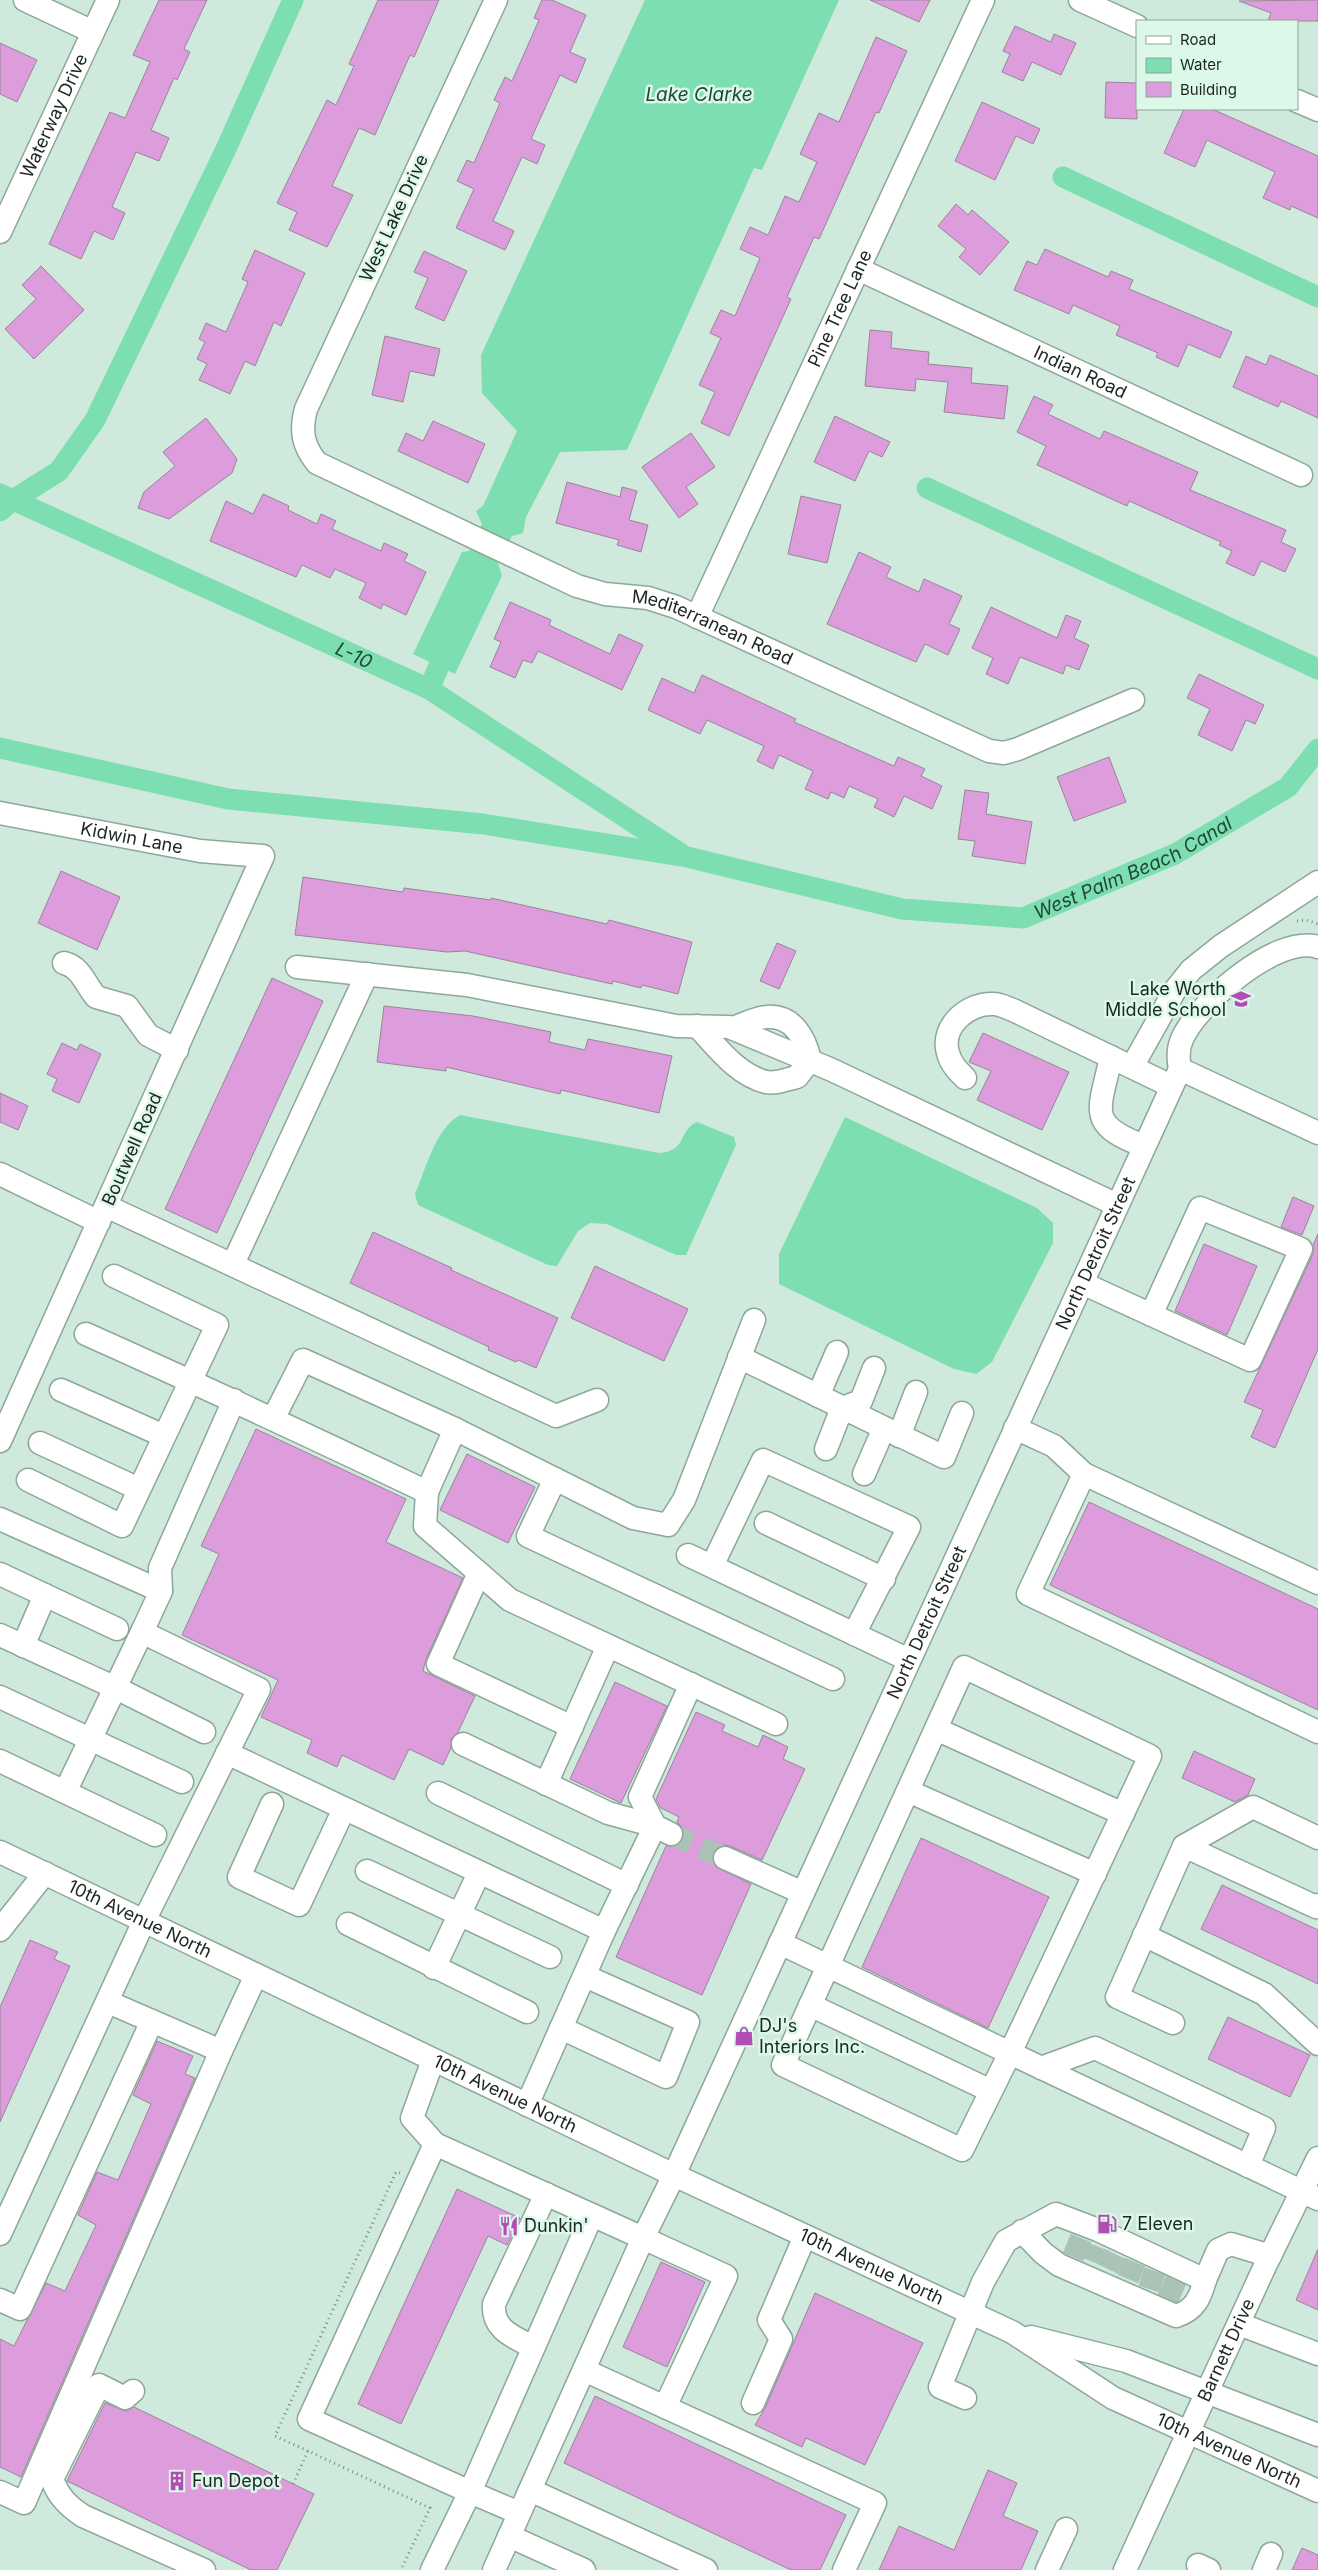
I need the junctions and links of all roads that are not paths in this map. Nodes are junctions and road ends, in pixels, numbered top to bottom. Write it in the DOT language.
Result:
graph roads {
  1 [pos="25,0"];
  2 [pos="108,0"];
  3 [pos="496,0"];
  4 [pos="983,0"];
  5 [pos="1080,0"];
  6 [pos="1136,26"];
  7 [pos="93,32"];
  8 [pos="1298,100"];
  9 [pos="1318,110"];
  10 [pos="0,232"];
  11 [pos="858,269"];
  12 [pos="303,438"];
  13 [pos="1301,475"];
  14 [pos="697,617"];
  15 [pos="1133,700"];
  16 [pos="0,813"];
  17 [pos="263,856"];
  18 [pos="1318,882"];
  19 [pos="1318,947"];
  20 [pos="64,963"];
  21 [pos="297,966"];
  22 [pos="367,974"];
  23 [pos="696,1026"];
  24 [pos="732,1028"];
  25 [pos="754,1037"];
  26 [pos="177,1050"];
  27 [pos="1111,1057"];
  28 [pos="810,1060"];
  29 [pos="736,1066"];
  30 [pos="1132,1067"];
  31 [pos="1176,1077"];
  32 [pos="965,1078"];
  33 [pos="1318,1132"];
  34 [pos="1144,1146"];
  35 [pos="0,1174"];
  36 [pos="1117,1205"];
  37 [pos="103,1214"];
  38 [pos="233,1264"];
  39 [pos="114,1276"];
  40 [pos="1082,1283"];
  41 [pos="1151,1314"];
  42 [pos="754,1320"];
  43 [pos="86,1334"];
  44 [pos="837,1352"];
  45 [pos="739,1357"];
  46 [pos="874,1368"];
  47 [pos="190,1381"];
  48 [pos="61,1390"];
  49 [pos="916,1392"];
  50 [pos="818,1396"];
  51 [pos="234,1400"];
  52 [pos="597,1400"];
  53 [pos="842,1408"];
  54 [pos="962,1413"];
  55 [pos="273,1419"];
  56 [pos="1015,1428"];
  57 [pos="456,1430"];
  58 [pos="892,1432"];
  59 [pos="164,1436"];
  60 [pos="0,1441"];
  61 [pos="40,1443"];
  62 [pos="826,1449"];
  63 [pos="864,1474"];
  64 [pos="1084,1474"];
  65 [pos="555,1479"];
  66 [pos="28,1480"];
  67 [pos="139,1490"];
  68 [pos="427,1492"];
  69 [pos="0,1519"];
  70 [pos="766,1523"];
  71 [pos="688,1555"];
  72 [pos="712,1566"];
  73 [pos="479,1573"];
  74 [pos="0,1574"];
  75 [pos="884,1579"];
  76 [pos="1318,1583"];
  77 [pos="161,1591"];
  78 [pos="45,1595"];
  79 [pos="117,1629"];
  80 [pos="142,1632"];
  81 [pos="854,1634"];
  82 [pos="0,1635"];
  83 [pos="23,1646"];
  84 [pos="608,1646"];
  85 [pos="912,1655"];
  86 [pos="833,1679"];
  87 [pos="691,1684"];
  88 [pos="116,1688"];
  89 [pos="0,1697"];
  90 [pos="776,1724"];
  91 [pos="572,1727"];
  92 [pos="936,1730"];
  93 [pos="204,1732"];
  94 [pos="1318,1732"];
  95 [pos="92,1740"];
  96 [pos="463,1744"];
  97 [pos="227,1754"];
  98 [pos="0,1761"];
  99 [pos="182,1782"];
  100 [pos="546,1784"];
  101 [pos="908,1791"];
  102 [pos="65,1792"];
  103 [pos="438,1793"];
  104 [pos="272,1804"];
  105 [pos="344,1809"];
  106 [pos="1123,1814"];
  107 [pos="663,1830"];
  108 [pos="155,1835"];
  109 [pos="1318,1838"];
  110 [pos="1184,1846"];
  111 [pos="0,1852"];
  112 [pos="724,1858"];
  113 [pos="367,1871"];
  114 [pos="45,1873"];
  115 [pos="479,1873"];
  116 [pos="1094,1874"];
  117 [pos="627,1885"];
  118 [pos="803,1893"];
  119 [pos="1318,1905"];
  120 [pos="459,1915"];
  121 [pos="144,1921"];
  122 [pos="348,1924"];
  123 [pos="0,1930"];
  124 [pos="604,1931"];
  125 [pos="1144,1935"];
  126 [pos="780,1943"];
  127 [pos="550,1957"];
  128 [pos="828,1965"];
  129 [pos="434,1968"];
  130 [pos="256,1975"];
  131 [pos="585,1976"];
  132 [pos="108,2002"];
  133 [pos="810,2005"];
  134 [pos="527,2012"];
  135 [pos="152,2022"];
  136 [pos="1173,2023"];
  137 [pos="561,2028"];
  138 [pos="1318,2044"];
  139 [pos="221,2051"];
  140 [pos="1010,2053"];
  141 [pos="433,2060"];
  142 [pos="1041,2068"];
  143 [pos="991,2091"];
  144 [pos="527,2105"];
  145 [pos="435,2144"];
  146 [pos="1318,2158"];
  147 [pos="1248,2166"];
  148 [pos="674,2175"];
  149 [pos="546,2194"];
  150 [pos="1310,2195"];
  151 [pos="592,2214"];
  152 [pos="1022,2231"];
  153 [pos="0,2234"];
  154 [pos="805,2236"];
  155 [pos="643,2238"];
  156 [pos="1270,2256"];
  157 [pos="1123,2267"];
  158 [pos="1205,2280"];
  159 [pos="0,2300"];
  160 [pos="971,2313"];
  161 [pos="1239,2324"];
  162 [pos="1012,2332"];
  163 [pos="533,2347"];
  164 [pos="1318,2354"];
  165 [pos="584,2370"];
  166 [pos="133,2390"];
  167 [pos="1207,2393"];
  168 [pos="965,2398"];
  169 [pos="752,2403"];
  170 [pos="666,2407"];
  171 [pos="1189,2431"];
  172 [pos="1318,2435"];
  173 [pos="530,2490"];
  174 [pos="1318,2491"];
  175 [pos="0,2492"];
  176 [pos="470,2492"];
  177 [pos="519,2514"];
  178 [pos="1066,2529"];
  179 [pos="509,2536"];
  180 [pos="204,2570"];
  181 [pos="432,2570"];
  182 [pos="494,2570"];
  183 [pos="584,2570"];
  184 [pos="706,2570"];
  185 [pos="844,2570"];
  186 [pos="1047,2570"];
  187 [pos="1125,2570"];
  1 -- 7 [label="street"];
  2 -- 7 [label="street, Waterway Drive"];
  3 -- 12 [label="street, West Lake Drive"];
  4 -- 11 [label="street, Pine Tree Lane"];
  5 -- 6 [label="street"];
  7 -- 10 [label="street, Waterway Drive"];
  8 -- 9 [label="street"];
  11 -- 13 [label="street, Indian Road"];
  11 -- 14 [label="street, Pine Tree Lane"];
  12 -- 14 [label="street, Mediterranean Road"];
  14 -- 15 [label="street, Mediterranean Road"];
  16 -- 17 [label="street, Kidwin Lane"];
  17 -- 26 [label="street, Boutwell Road"];
  18 -- 30 [label="street"];
  19 -- 31 [label="street"];
  20 -- 26 [label="street"];
  21 -- 22 [label="street"];
  22 -- 23 [label="street"];
  22 -- 38 [label="street"];
  23 -- 24 [label="street"];
  23 -- 29 [label="street"];
  24 -- 25 [label="street"];
  24 -- 28 [label="street"];
  25 -- 28 [label="street"];
  25 -- 29 [label="street"];
  26 -- 37 [label="street, Boutwell Road"];
  27 -- 30 [label="street"];
  27 -- 32 [label="street"];
  27 -- 34 [label="street"];
  28 -- 29 [label="street"];
  28 -- 36 [label="street"];
  30 -- 31 [label="street"];
  31 -- 33 [label="street"];
  31 -- 34 [label="street, North Detroit Street"];
  34 -- 36 [label="street, North Detroit Street"];
  35 -- 37 [label="street"];
  36 -- 40 [label="street, North Detroit Street"];
  37 -- 38 [label="street"];
  37 -- 60 [label="street, Boutwell Road"];
  38 -- 52 [label="street"];
  39 -- 47 [label="street"];
  40 -- 41 [label="street"];
  40 -- 56 [label="street, North Detroit Street"];
  41 -- 41 [label="street"];
  42 -- 45 [label="street"];
  43 -- 47 [label="street"];
  44 -- 50 [label="street"];
  45 -- 50 [label="street"];
  45 -- 65 [label="street"];
  46 -- 53 [label="street"];
  47 -- 51 [label="street"];
  47 -- 59 [label="street"];
  48 -- 59 [label="street"];
  49 -- 58 [label="street"];
  50 -- 53 [label="street"];
  51 -- 55 [label="street"];
  51 -- 77 [label="street"];
  53 -- 58 [label="street"];
  53 -- 62 [label="street"];
  54 -- 58 [label="street"];
  55 -- 57 [label="street"];
  55 -- 68 [label="street"];
  56 -- 64 [label="street"];
  56 -- 85 [label="street, North Detroit Street"];
  57 -- 65 [label="street"];
  57 -- 68 [label="street"];
  58 -- 63 [label="street"];
  59 -- 67 [label="street"];
  61 -- 67 [label="street"];
  64 -- 76 [label="street"];
  64 -- 94 [label="street"];
  65 -- 86 [label="street"];
  66 -- 67 [label="street"];
  68 -- 73 [label="street"];
  69 -- 77 [label="street"];
  70 -- 75 [label="street"];
  71 -- 72 [label="street"];
  72 -- 75 [label="street"];
  72 -- 81 [label="street"];
  73 -- 84 [label="street"];
  73 -- 91 [label="street"];
  74 -- 78 [label="street"];
  75 -- 81 [label="street"];
  77 -- 80 [label="street"];
  78 -- 79 [label="street"];
  78 -- 83 [label="street"];
  80 -- 88 [label="street"];
  80 -- 97 [label="street"];
  81 -- 85 [label="street"];
  82 -- 83 [label="street"];
  83 -- 88 [label="street"];
  84 -- 87 [label="street"];
  84 -- 91 [label="street"];
  85 -- 118 [label="street, North Detroit Street"];
  87 -- 90 [label="street"];
  87 -- 107 [label="street"];
  88 -- 93 [label="street"];
  88 -- 95 [label="street"];
  89 -- 95 [label="street"];
  91 -- 100 [label="street"];
  92 -- 101 [label="street"];
  92 -- 106 [label="street"];
  92 -- 106 [label="street"];
  95 -- 99 [label="street"];
  95 -- 102 [label="street"];
  96 -- 100 [label="street"];
  97 -- 105 [label="street"];
  97 -- 121 [label="street"];
  98 -- 102 [label="street"];
  100 -- 107 [label="street"];
  101 -- 116 [label="street"];
  101 -- 128 [label="street"];
  102 -- 108 [label="street"];
  103 -- 117 [label="street"];
  104 -- 105 [label="street"];
  105 -- 115 [label="street"];
  106 -- 116 [label="street"];
  107 -- 117 [label="street"];
  109 -- 110 [label="street"];
  110 -- 119 [label="street"];
  110 -- 125 [label="street"];
  111 -- 114 [label="street, 10th Avenue North"];
  112 -- 118 [label="street"];
  113 -- 120 [label="street"];
  114 -- 121 [label="street, 10th Avenue North"];
  114 -- 123 [label="street"];
  115 -- 120 [label="street"];
  115 -- 124 [label="street"];
  116 -- 140 [label="street"];
  117 -- 124 [label="street"];
  118 -- 126 [label="street, North Detroit Street"];
  120 -- 127 [label="street"];
  120 -- 129 [label="street"];
  121 -- 130 [label="street, 10th Avenue North"];
  121 -- 132 [label="street"];
  122 -- 129 [label="street"];
  124 -- 131 [label="street"];
  125 -- 136 [label="street"];
  125 -- 138 [label="street"];
  126 -- 128 [label="street"];
  126 -- 148 [label="street, North Detroit Street"];
  128 -- 133 [label="street"];
  128 -- 140 [label="street"];
  129 -- 134 [label="street"];
  130 -- 139 [label="street"];
  130 -- 141 [label="street, 10th Avenue North"];
  131 -- 137 [label="street"];
  131 -- 137 [label="street"];
  132 -- 135 [label="street"];
  132 -- 153 [label="street"];
  133 -- 143 [label="street"];
  133 -- 143 [label="street"];
  135 -- 139 [label="street"];
  135 -- 159 [label="street"];
  137 -- 144 [label="street"];
  139 -- 175 [label="street"];
  140 -- 142 [label="street"];
  140 -- 143 [label="street"];
  141 -- 144 [label="street, 10th Avenue North"];
  141 -- 145 [label="street"];
  142 -- 147 [label="street"];
  142 -- 147 [label="street"];
  144 -- 148 [label="street, 10th Avenue North"];
  145 -- 149 [label="street"];
  145 -- 176 [label="street"];
  146 -- 150 [label="street, Barnett Drive"];
  147 -- 150 [label="street"];
  148 -- 154 [label="street, 10th Avenue North"];
  148 -- 155 [label="street, North Detroit Street"];
  149 -- 151 [label="street"];
  149 -- 163 [label="street"];
  150 -- 156 [label="street, Barnett Drive"];
  151 -- 155 [label="street"];
  151 -- 163 [label="street"];
  152 -- 157 [label="street"];
  152 -- 157 [label="street"];
  152 -- 160 [label="street"];
  154 -- 160 [label="street, 10th Avenue North"];
  154 -- 169 [label="street"];
  155 -- 165 [label="street, North Detroit Street"];
  155 -- 170 [label="street"];
  156 -- 158 [label="street"];
  156 -- 161 [label="street, Barnett Drive"];
  157 -- 158 [label="street"];
  157 -- 158 [label="street"];
  160 -- 162 [label="street, 10th Avenue North"];
  160 -- 168 [label="street"];
  161 -- 164 [label="street"];
  161 -- 167 [label="street, Barnett Drive"];
  162 -- 167 [label="street, 10th Avenue North"];
  162 -- 171 [label="street, 10th Avenue North"];
  163 -- 176 [label="street"];
  165 -- 170 [label="street"];
  165 -- 173 [label="street, North Detroit Street"];
  166 -- 180 [label="street"];
  167 -- 171 [label="street, Barnett Drive"];
  167 -- 172 [label="street, 10th Avenue North"];
  170 -- 185 [label="street"];
  171 -- 174 [label="street, 10th Avenue North"];
  171 -- 187 [label="street, Barnett Drive"];
  173 -- 177 [label="street, North Detroit Street"];
  173 -- 184 [label="street"];
  176 -- 177 [label="street"];
  176 -- 181 [label="street"];
  177 -- 179 [label="street, North Detroit Street"];
  178 -- 186 [label="street"];
  179 -- 182 [label="street, North Detroit Street"];
  179 -- 183 [label="street"];
}
